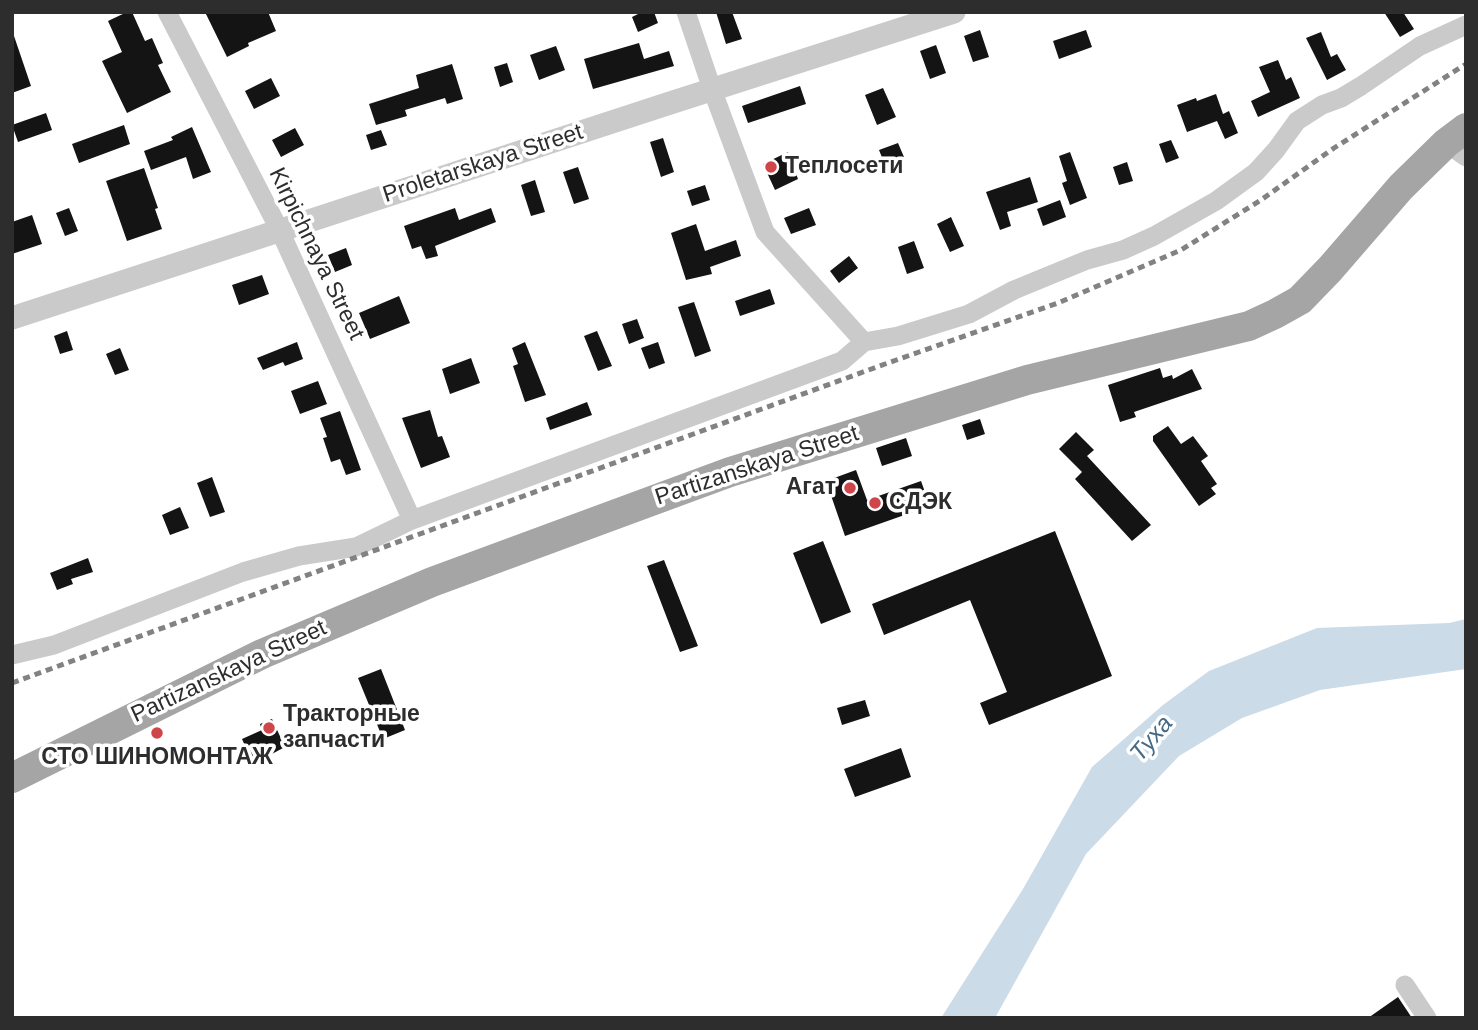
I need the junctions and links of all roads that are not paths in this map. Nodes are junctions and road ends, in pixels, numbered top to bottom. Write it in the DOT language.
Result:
graph roads {
  1 [pos="167,12"];
  2 [pos="686,12"];
  3 [pos="954,12"];
  4 [pos="1466,25"];
  5 [pos="712,89"];
  6 [pos="1459,143"];
  7 [pos="281,232"];
  8 [pos="12,318"];
  9 [pos="864,342"];
  10 [pos="412,520"];
  11 [pos="12,655"];
  12 [pos="12,778"];
  13 [pos="1405,985"];
  14 [pos="1427,1018"];
  1 -- 7 [label="street, Kirpichnaya Street"];
  2 -- 5 [label="street"];
  3 -- 5 [label="street, Proletarskaya Street"];
  4 -- 9 [label="street"];
  5 -- 7 [label="street, Proletarskaya Street"];
  5 -- 9 [label="street"];
  6 -- 12 [label="main road, Partizanskaya Street"];
  7 -- 8 [label="street, Proletarskaya Street"];
  7 -- 10 [label="street, Kirpichnaya Street"];
  9 -- 10 [label="street"];
  10 -- 11 [label="street"];
  13 -- 14 [label="street"];
}
